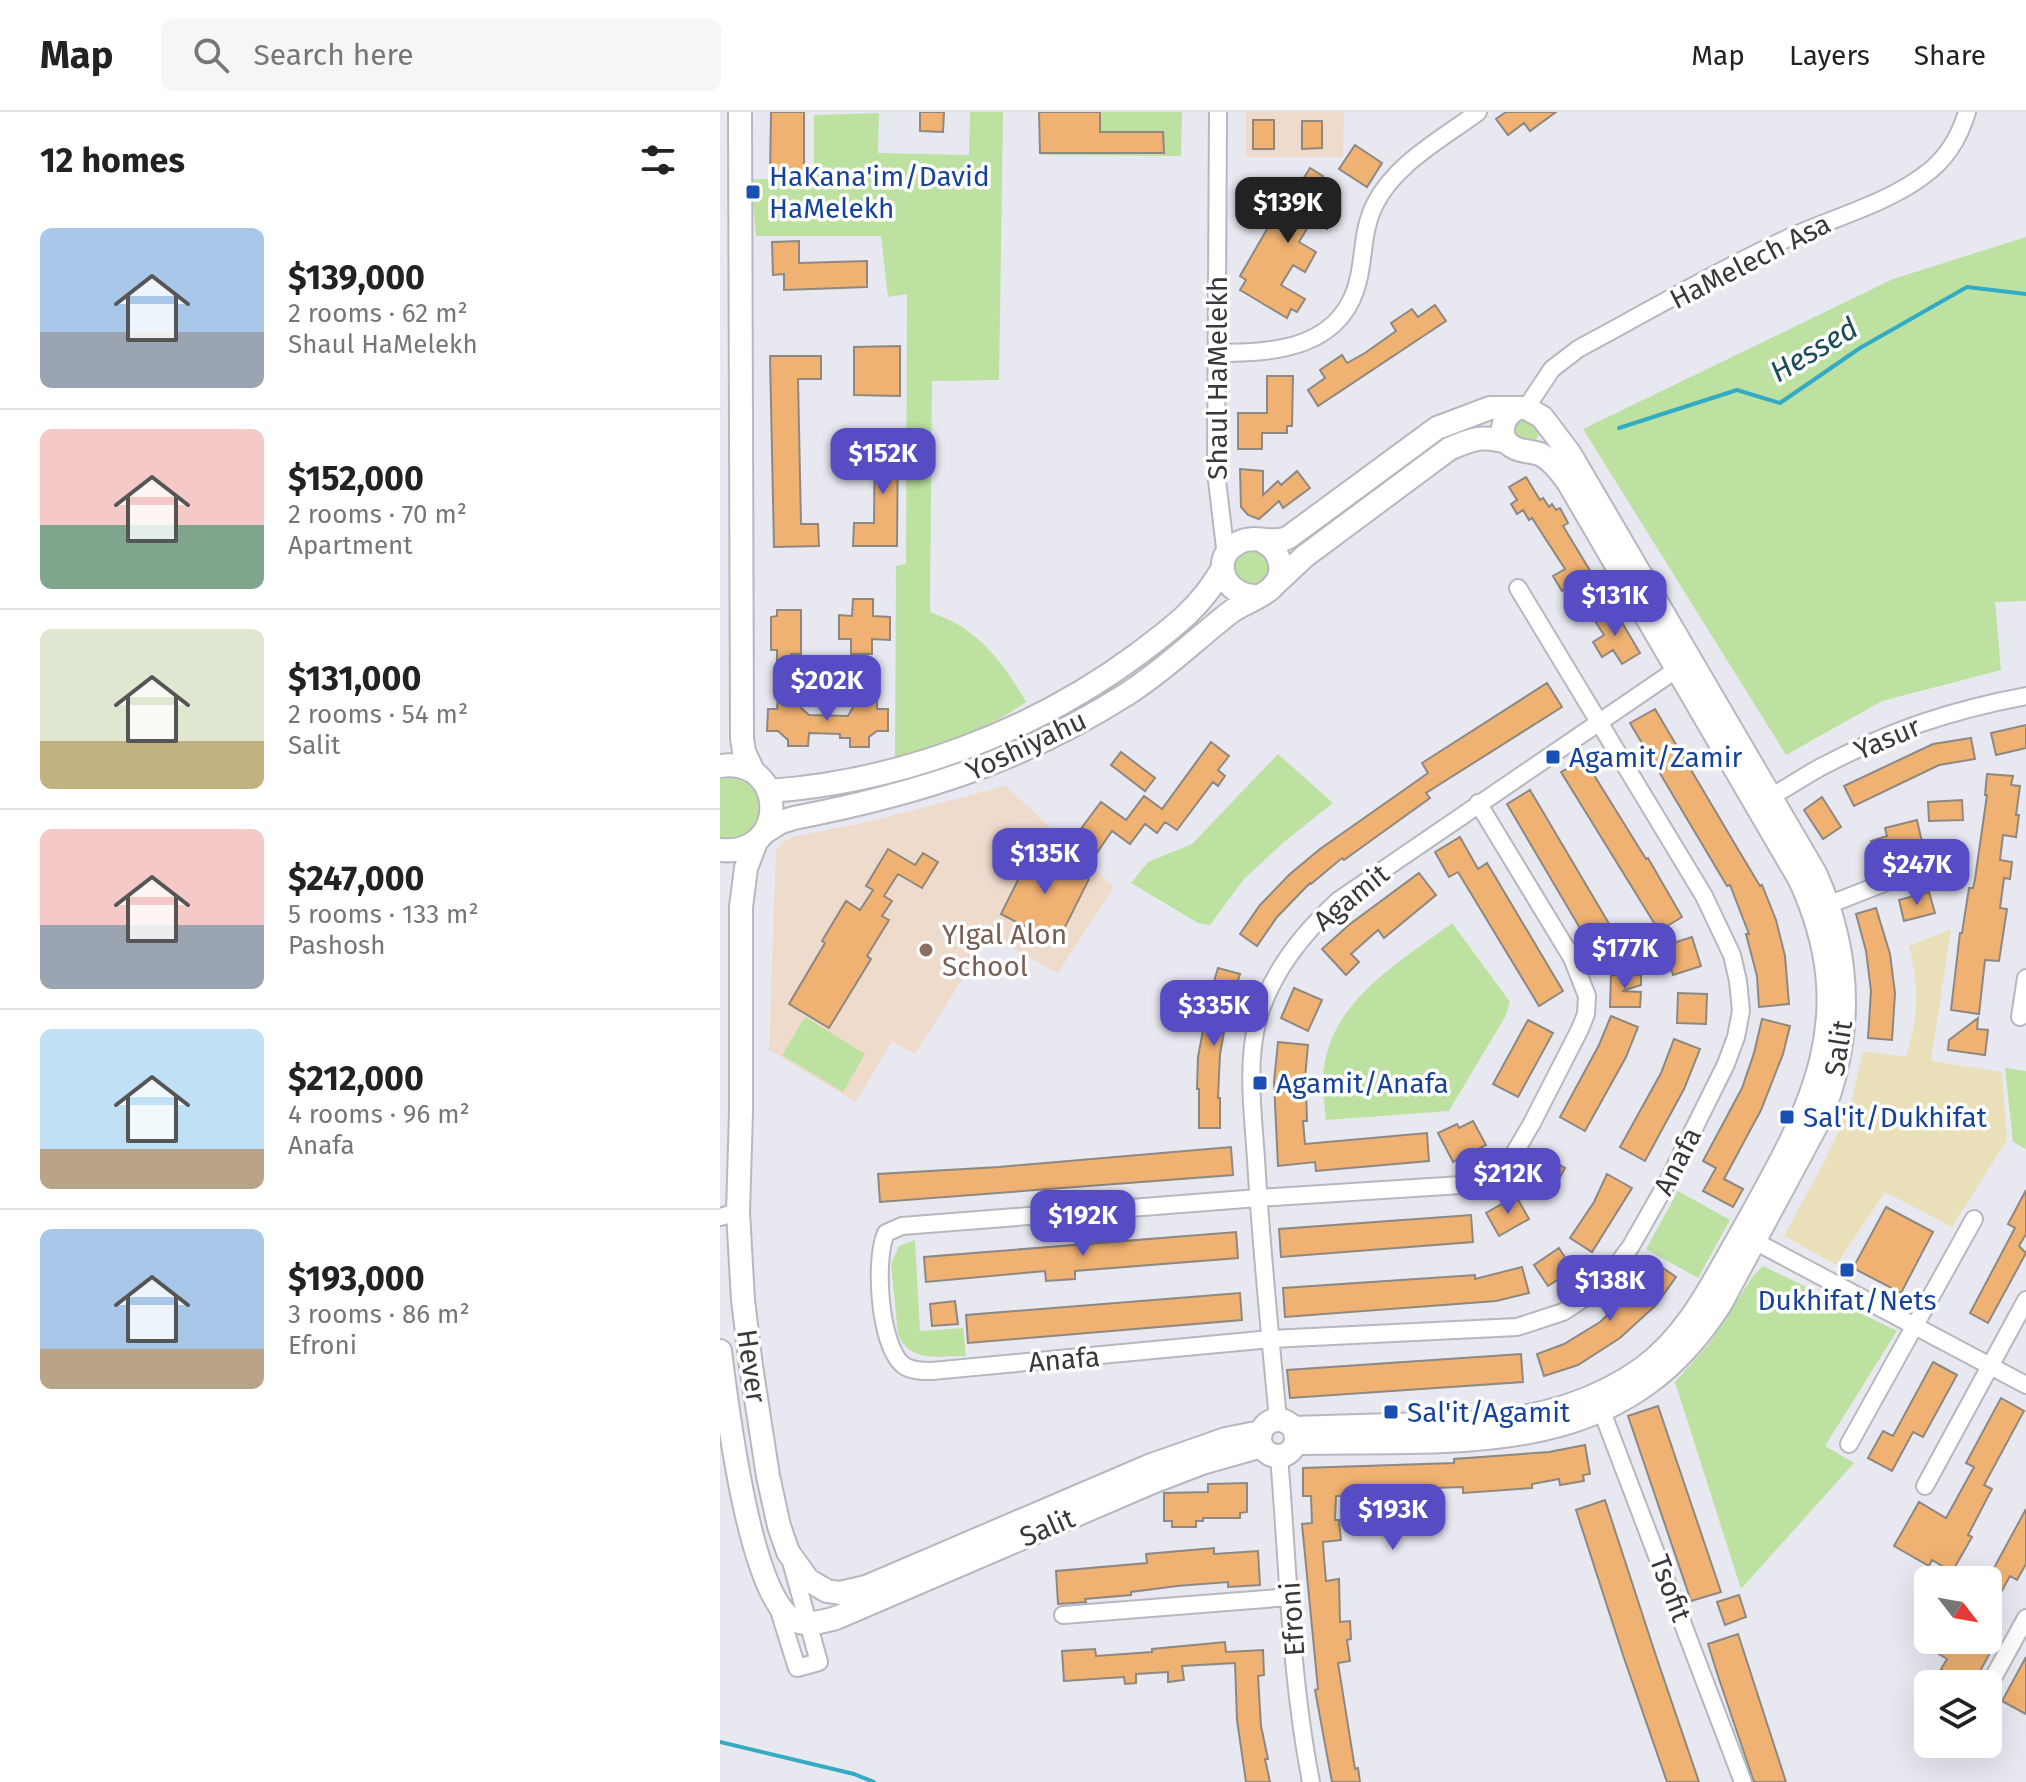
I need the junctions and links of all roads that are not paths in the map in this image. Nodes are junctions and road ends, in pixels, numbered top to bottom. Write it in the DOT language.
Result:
graph roads {
  1 [pos="740,112"];
  2 [pos="1218,112"];
  3 [pos="1478,112"];
  4 [pos="1967,112"];
  5 [pos="1216,353"];
  6 [pos="1529,412"];
  7 [pos="1516,446"];
  8 [pos="1218,500"];
  9 [pos="1257,540"];
  10 [pos="1224,562"];
  11 [pos="1518,588"];
  12 [pos="1266,591"];
  13 [pos="1684,664"];
  14 [pos="2026,696"];
  15 [pos="1599,722"];
  16 [pos="720,766"];
  17 [pos="753,771"];
  18 [pos="769,791"];
  19 [pos="1764,801"];
  20 [pos="1478,803"];
  21 [pos="760,837"];
  22 [pos="720,850"];
  23 [pos="1955,855"];
  24 [pos="1820,908"];
  25 [pos="2026,978"];
  26 [pos="2020,1017"];
  27 [pos="1258,1198"];
  28 [pos="729,1215"];
  29 [pos="1974,1219"];
  30 [pos="1748,1238"];
  31 [pos="2026,1300"];
  32 [pos="1915,1326"];
  33 [pos="1271,1339"];
  34 [pos="720,1351"];
  35 [pos="1990,1366"];
  36 [pos="2026,1385"];
  37 [pos="1600,1403"];
  38 [pos="1278,1437"];
  39 [pos="1849,1444"];
  40 [pos="1925,1486"];
  41 [pos="788,1552"];
  42 [pos="761,1565"];
  43 [pos="840,1593"];
  44 [pos="1290,1597"];
  45 [pos="1063,1615"];
  46 [pos="2026,1618"];
  47 [pos="809,1623"];
  48 [pos="1997,1670"];
  49 [pos="1311,1782"];
  50 [pos="1743,1782"];
  1 -- 17 [label="street"];
  2 -- 5 [label="street, Shaul HaMelekh"];
  3 -- 5 [label="street"];
  4 -- 6 [label="street, HaMelech Asa"];
  5 -- 8 [label="street, Shaul HaMelekh"];
  6 -- 7 [label="street"];
  6 -- 7 [label="street"];
  6 -- 9 [label="street"];
  6 -- 13 [label="street, Salit"];
  7 -- 12 [label="street, Yoshiyahu"];
  7 -- 13 [label="street, Salit"];
  8 -- 9 [label="street, Shaul HaMelekh"];
  8 -- 10 [label="street, Shaul HaMelekh"];
  9 -- 10 [label="street"];
  9 -- 12 [label="street"];
  10 -- 12 [label="street"];
  10 -- 18 [label="street, Yoshiyahu"];
  11 -- 15 [label="street, Anafa"];
  12 -- 21 [label="street, Yoshiyahu"];
  13 -- 15 [label="street, Agamit"];
  13 -- 19 [label="street, Salit"];
  14 -- 19 [label="street, Yasur"];
  15 -- 20 [label="street, Agamit"];
  15 -- 33 [label="street, Anafa"];
  16 -- 17 [label="street"];
  17 -- 18 [label="street"];
  18 -- 21 [label="street, Hever"];
  19 -- 24 [label="street, Salit"];
  20 -- 27 [label="street, Agamit"];
  20 -- 27 [label="street, Anafa"];
  21 -- 22 [label="street, Yoshiyahu"];
  21 -- 28 [label="street, Hever"];
  23 -- 24 [label="street"];
  24 -- 30 [label="street, Salit"];
  25 -- 26 [label="street"];
  27 -- 33 [label="street, Agamit"];
  27 -- 33 [label="street, Anafa"];
  28 -- 41 [label="street, Hever"];
  29 -- 32 [label="street"];
  30 -- 32 [label="street"];
  30 -- 37 [label="street, Salit"];
  31 -- 35 [label="street"];
  32 -- 35 [label="street"];
  32 -- 39 [label="street"];
  33 -- 38 [label="street, Agamit"];
  34 -- 42 [label="street, Hever"];
  35 -- 36 [label="street"];
  35 -- 40 [label="street"];
  37 -- 38 [label="street, Salit"];
  37 -- 50 [label="street, Tsofit"];
  38 -- 43 [label="street, Salit"];
  38 -- 44 [label="street, Efroni"];
  38 -- 47 [label="street, Salit"];
  41 -- 43 [label="street, Hever"];
  41 -- 47 [label="street, Hever"];
  42 -- 47 [label="street, Hever"];
  42 -- 47 [label="street, Hever"];
  44 -- 45 [label="street"];
  44 -- 49 [label="street, Efroni"];
  46 -- 48 [label="street"];
}
